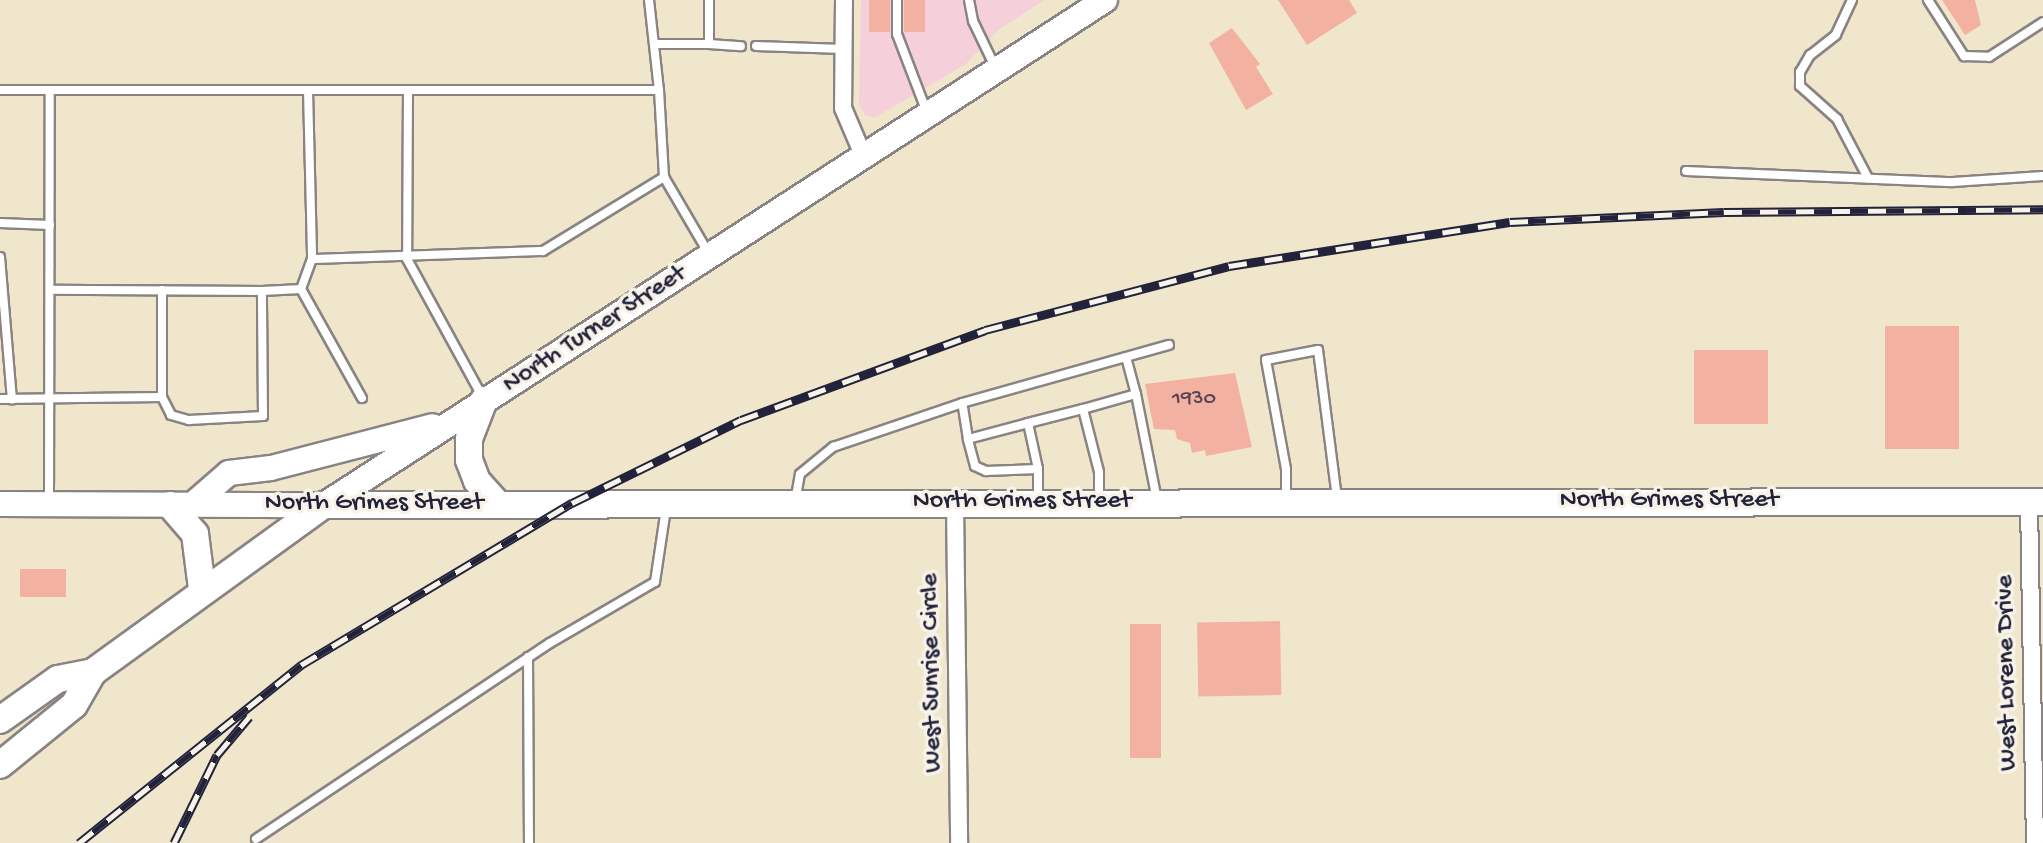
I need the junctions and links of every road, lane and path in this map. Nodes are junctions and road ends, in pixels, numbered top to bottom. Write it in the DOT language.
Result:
graph roads {
  1 [pos="649,0"];
  2 [pos="709,0"];
  3 [pos="844,0"];
  4 [pos="897,0"];
  5 [pos="969,0"];
  6 [pos="1105,0"];
  7 [pos="1852,0"];
  8 [pos="1928,0"];
  9 [pos="1080,7"];
  10 [pos="2043,22"];
  11 [pos="656,44"];
  12 [pos="709,44"];
  13 [pos="741,46"];
  14 [pos="756,46"];
  15 [pos="844,49"];
  16 [pos="996,70"];
  17 [pos="0,90"];
  18 [pos="50,90"];
  19 [pos="308,90"];
  20 [pos="408,90"];
  21 [pos="659,90"];
  22 [pos="927,114"];
  23 [pos="863,155"];
  24 [pos="1686,171"];
  25 [pos="2043,176"];
  26 [pos="664,177"];
  27 [pos="1868,178"];
  28 [pos="0,223"];
  29 [pos="50,225"];
  30 [pos="710,256"];
  31 [pos="0,257"];
  32 [pos="312,259"];
  33 [pos="407,259"];
  34 [pos="301,289"];
  35 [pos="50,290"];
  36 [pos="162,290"];
  37 [pos="262,291"];
  38 [pos="1169,345"];
  39 [pos="1126,357"];
  40 [pos="1136,394"];
  41 [pos="162,397"];
  42 [pos="362,398"];
  43 [pos="0,399"];
  44 [pos="12,399"];
  45 [pos="49,399"];
  46 [pos="484,400"];
  47 [pos="962,403"];
  48 [pos="1083,409"];
  49 [pos="1028,423"];
  50 [pos="447,424"];
  51 [pos="968,439"];
  52 [pos="1038,469"];
  53 [pos="1337,499"];
  54 [pos="1286,500"];
  55 [pos="1099,501"];
  56 [pos="1157,501"];
  57 [pos="1038,502"];
  58 [pos="2036,502"];
  59 [pos="497,503"];
  60 [pos="666,503"];
  61 [pos="795,503"];
  62 [pos="955,503"];
  63 [pos="0,504"];
  64 [pos="49,504"];
  65 [pos="181,505"];
  66 [pos="324,505"];
  67 [pos="202,589"];
  68 [pos="528,657"];
  69 [pos="93,672"];
  70 [pos="0,720"];
  71 [pos="0,765"];
  72 [pos="256,839"];
  73 [pos="529,843"];
  74 [pos="959,843"];
  75 [pos="2035,843"];
  1 -- 11 [label="lane"];
  2 -- 12 [label="lane"];
  3 -- 15 [label="street"];
  4 -- 22 [label="lane"];
  5 -- 16 [label="lane"];
  6 -- 9 [label="main road, North Turner Street"];
  7 -- 27 [label="lane"];
  8 -- 10 [label="lane"];
  9 -- 16 [label="main road, North Turner Street"];
  11 -- 12 [label="lane"];
  11 -- 21 [label="lane"];
  12 -- 13 [label="lane"];
  14 -- 15 [label="lane"];
  15 -- 23 [label="street"];
  16 -- 22 [label="main road, North Turner Street"];
  17 -- 18 [label="lane"];
  18 -- 19 [label="lane"];
  18 -- 29 [label="lane"];
  19 -- 20 [label="lane"];
  19 -- 32 [label="lane"];
  20 -- 21 [label="lane"];
  20 -- 33 [label="lane"];
  21 -- 26 [label="lane"];
  22 -- 23 [label="main road, North Turner Street"];
  23 -- 30 [label="main road, North Turner Street"];
  24 -- 27 [label="lane"];
  25 -- 27 [label="lane"];
  26 -- 30 [label="lane"];
  26 -- 33 [label="lane"];
  28 -- 29 [label="lane"];
  29 -- 35 [label="lane"];
  30 -- 46 [label="main road, North Turner Street"];
  31 -- 44 [label="lane"];
  32 -- 33 [label="lane"];
  32 -- 34 [label="lane"];
  33 -- 46 [label="lane"];
  34 -- 37 [label="lane"];
  34 -- 42 [label="lane"];
  35 -- 36 [label="lane"];
  35 -- 45 [label="lane"];
  36 -- 37 [label="lane"];
  36 -- 41 [label="lane"];
  37 -- 41 [label="lane"];
  38 -- 39 [label="lane"];
  39 -- 40 [label="lane"];
  39 -- 47 [label="lane"];
  40 -- 48 [label="lane"];
  40 -- 56 [label="lane"];
  41 -- 45 [label="lane"];
  43 -- 44 [label="lane"];
  44 -- 45 [label="lane"];
  45 -- 64 [label="lane"];
  46 -- 50 [label="main road, North Turner Street"];
  46 -- 59 [label="main road"];
  47 -- 51 [label="lane"];
  47 -- 61 [label="lane"];
  48 -- 49 [label="lane"];
  48 -- 55 [label="lane"];
  49 -- 51 [label="lane"];
  49 -- 52 [label="lane"];
  50 -- 65 [label="main road"];
  50 -- 66 [label="main road, North Turner Street"];
  51 -- 52 [label="lane"];
  52 -- 57 [label="lane"];
  53 -- 54 [label="main road, North Grimes Street"];
  53 -- 54 [label="lane"];
  53 -- 58 [label="main road, North Grimes Street"];
  54 -- 56 [label="main road, North Grimes Street"];
  55 -- 56 [label="main road, North Grimes Street"];
  55 -- 57 [label="main road, North Grimes Street"];
  57 -- 62 [label="main road, North Grimes Street"];
  58 -- 75 [label="street, West Lorene Drive"];
  59 -- 60 [label="main road, North Grimes Street"];
  59 -- 66 [label="main road, North Grimes Street"];
  60 -- 61 [label="main road, North Grimes Street"];
  60 -- 68 [label="lane"];
  61 -- 62 [label="main road, North Grimes Street"];
  62 -- 74 [label="street, West Sunrise Circle"];
  63 -- 64 [label="main road, North Grimes Street"];
  64 -- 65 [label="main road, North Grimes Street"];
  65 -- 66 [label="main road, North Grimes Street"];
  65 -- 67 [label="main road"];
  66 -- 67 [label="main road, North Turner Street"];
  67 -- 69 [label="main road, North Turner Street"];
  68 -- 72 [label="lane"];
  68 -- 73 [label="lane"];
  69 -- 70 [label="main road, North Turner Street"];
  69 -- 71 [label="main road, North Turner Street"];
}
